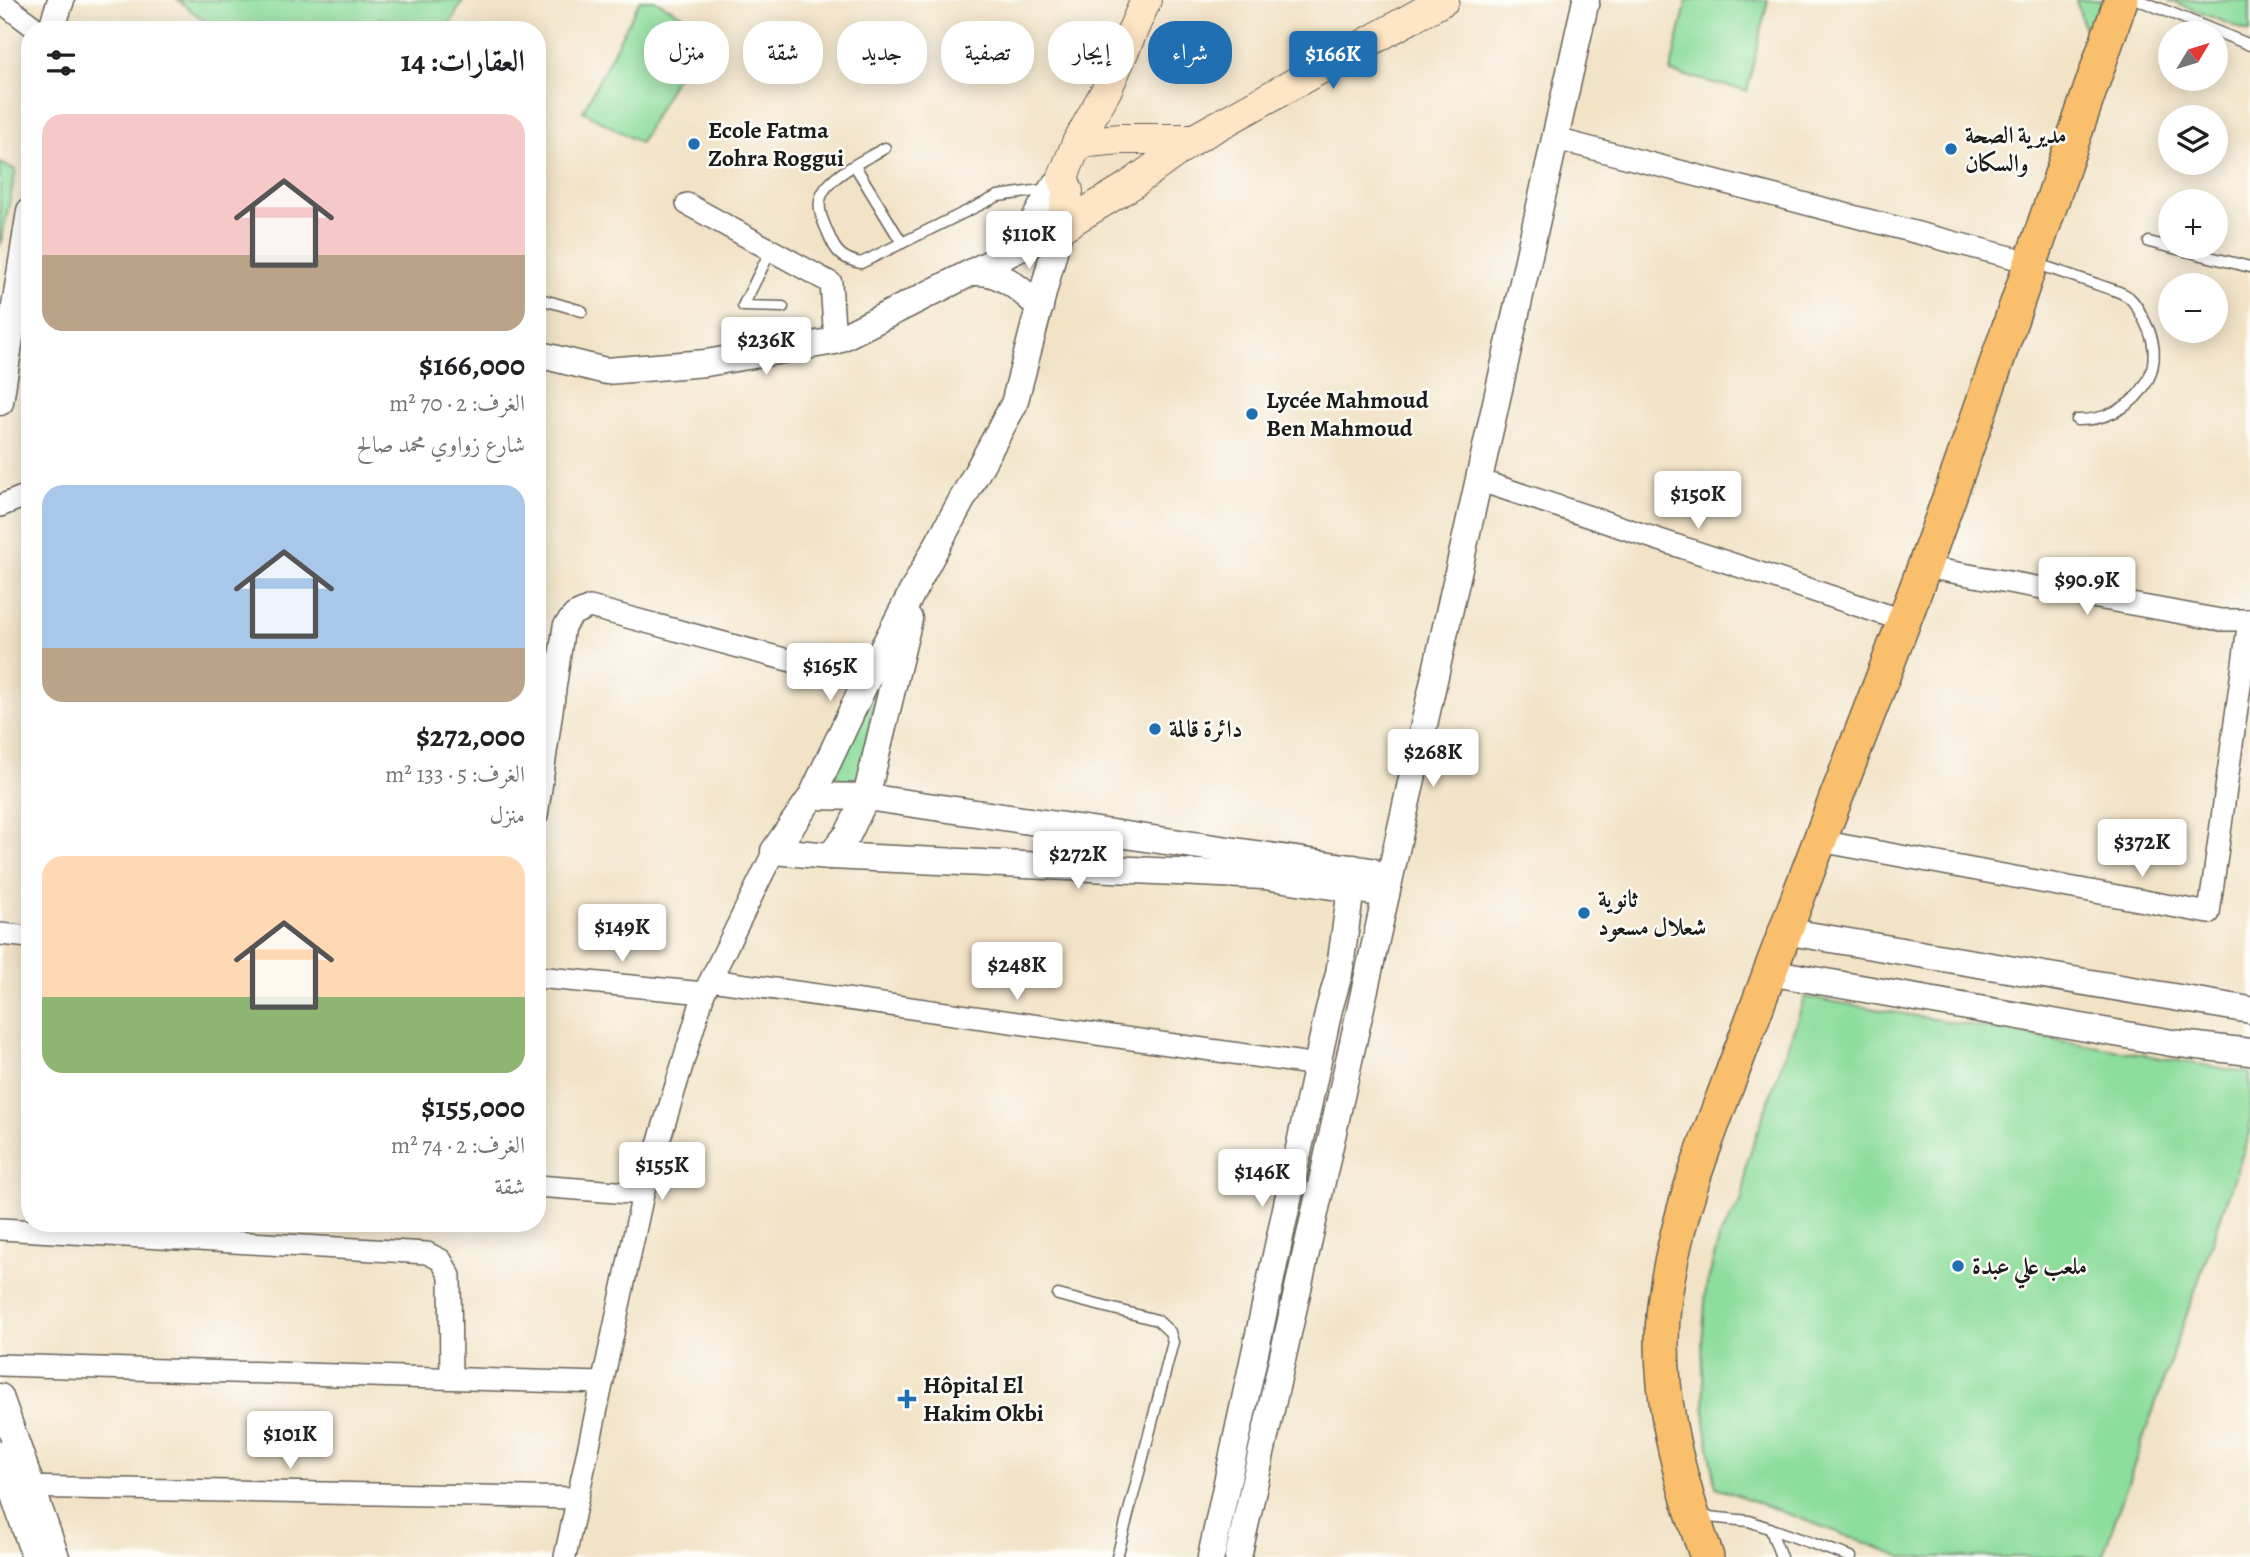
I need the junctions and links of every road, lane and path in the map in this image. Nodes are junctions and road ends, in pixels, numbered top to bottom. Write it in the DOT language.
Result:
graph roads {
  1 [pos="43,0"];
  2 [pos="61,0"];
  3 [pos="1146,0"];
  4 [pos="1444,0"];
  5 [pos="2121,0"];
  6 [pos="2139,0"];
  7 [pos="0,1"];
  8 [pos="1583,4"];
  9 [pos="26,21"];
  10 [pos="47,21"];
  11 [pos="53,21"];
  12 [pos="2250,45"];
  13 [pos="1107,89"];
  14 [pos="1121,139"];
  15 [pos="1194,139"];
  16 [pos="1556,139"];
  17 [pos="1077,143"];
  18 [pos="885,148"];
  19 [pos="855,166"];
  20 [pos="1058,183"];
  21 [pos="1129,186"];
  22 [pos="687,204"];
  23 [pos="1060,228"];
  24 [pos="902,243"];
  25 [pos="2149,243"];
  26 [pos="771,250"];
  27 [pos="2030,262"];
  28 [pos="2250,267"];
  29 [pos="21,268"];
  30 [pos="976,272"];
  31 [pos="546,300"];
  32 [pos="783,307"];
  33 [pos="1040,307"];
  34 [pos="582,310"];
  35 [pos="835,341"];
  36 [pos="546,356"];
  37 [pos="0,402"];
  38 [pos="2077,420"];
  39 [pos="1478,481"];
  40 [pos="21,498"];
  41 [pos="0,506"];
  42 [pos="1924,567"];
  43 [pos="920,577"];
  44 [pos="2250,620"];
  45 [pos="1905,621"];
  46 [pos="866,681"];
  47 [pos="546,754"];
  48 [pos="812,796"];
  49 [pos="866,797"];
  50 [pos="1819,841"];
  51 [pos="774,851"];
  52 [pos="830,856"];
  53 [pos="1353,878"];
  54 [pos="1388,884"];
  55 [pos="1784,931"];
  56 [pos="0,934"];
  57 [pos="21,936"];
  58 [pos="1769,972"];
  59 [pos="546,977"];
  60 [pos="707,986"];
  61 [pos="2250,1010"];
  62 [pos="2250,1052"];
  63 [pos="1318,1065"];
  64 [pos="546,1187"];
  65 [pos="643,1194"];
  66 [pos="0,1229"];
  67 [pos="21,1229"];
  68 [pos="146,1232"];
  69 [pos="1058,1295"];
  70 [pos="0,1365"];
  71 [pos="451,1378"];
  72 [pos="602,1383"];
  73 [pos="0,1396"];
  74 [pos="0,1454"];
  75 [pos="14,1487"];
  76 [pos="577,1498"];
  77 [pos="1692,1515"];
  78 [pos="1770,1528"];
  79 [pos="35,1557"];
  80 [pos="56,1557"];
  81 [pos="565,1557"];
  82 [pos="1117,1557"];
  83 [pos="1211,1557"];
  84 [pos="1238,1557"];
  85 [pos="1707,1557"];
  86 [pos="1781,1557"];
  87 [pos="1851,1557"];
  1 -- 10 [label="street"];
  2 -- 11 [label="street"];
  3 -- 13 [label="main road"];
  4 -- 15 [label="main road"];
  5 -- 27 [label="main road"];
  6 -- 12 [label="lane"];
  7 -- 9 [label="street"];
  8 -- 16 [label="street"];
  13 -- 14 [label="main road"];
  13 -- 17 [label="main road"];
  14 -- 15 [label="main road"];
  14 -- 17 [label="main road"];
  14 -- 21 [label="main road"];
  15 -- 21 [label="main road"];
  16 -- 27 [label="street"];
  16 -- 39 [label="street"];
  17 -- 20 [label="main road"];
  18 -- 19 [label="lane"];
  19 -- 24 [label="lane"];
  19 -- 24 [label="lane"];
  20 -- 23 [label="main road"];
  20 -- 24 [label="lane"];
  20 -- 30 [label="street"];
  21 -- 23 [label="main road"];
  22 -- 26 [label="street"];
  23 -- 30 [label="street"];
  23 -- 33 [label="street"];
  25 -- 28 [label="lane"];
  26 -- 32 [label="lane"];
  26 -- 35 [label="street"];
  27 -- 38 [label="lane"];
  27 -- 42 [label="main road"];
  29 -- 37 [label="street"];
  30 -- 33 [label="street"];
  30 -- 35 [label="street"];
  31 -- 34 [label="lane"];
  33 -- 43 [label="street"];
  35 -- 36 [label="street"];
  39 -- 45 [label="street"];
  39 -- 54 [label="street"];
  40 -- 41 [label="street"];
  42 -- 44 [label="street"];
  42 -- 45 [label="main road"];
  43 -- 46 [label="street"];
  43 -- 49 [label="street"];
  44 -- 50 [label="street"];
  45 -- 50 [label="main road"];
  46 -- 47 [label="street"];
  46 -- 48 [label="street"];
  48 -- 49 [label="street"];
  48 -- 51 [label="street"];
  49 -- 52 [label="street"];
  49 -- 53 [label="street"];
  50 -- 55 [label="main road"];
  51 -- 52 [label="street"];
  51 -- 60 [label="street"];
  52 -- 53 [label="street"];
  53 -- 54 [label="street"];
  53 -- 63 [label="street"];
  54 -- 84 [label="street"];
  55 -- 58 [label="main road"];
  55 -- 61 [label="street"];
  56 -- 57 [label="street"];
  58 -- 62 [label="street"];
  58 -- 77 [label="main road"];
  59 -- 60 [label="street"];
  60 -- 63 [label="street"];
  60 -- 65 [label="street"];
  63 -- 83 [label="street"];
  64 -- 65 [label="street"];
  65 -- 72 [label="street"];
  66 -- 67 [label="street"];
  68 -- 71 [label="street"];
  69 -- 82 [label="lane"];
  70 -- 71 [label="street"];
  71 -- 72 [label="street"];
  72 -- 76 [label="street"];
  73 -- 75 [label="street"];
  74 -- 75 [label="street"];
  75 -- 76 [label="street"];
  75 -- 79 [label="street"];
  75 -- 80 [label="street"];
  76 -- 81 [label="street"];
  77 -- 78 [label="lane"];
  77 -- 85 [label="main road"];
  78 -- 86 [label="lane"];
  78 -- 87 [label="lane"];
}
